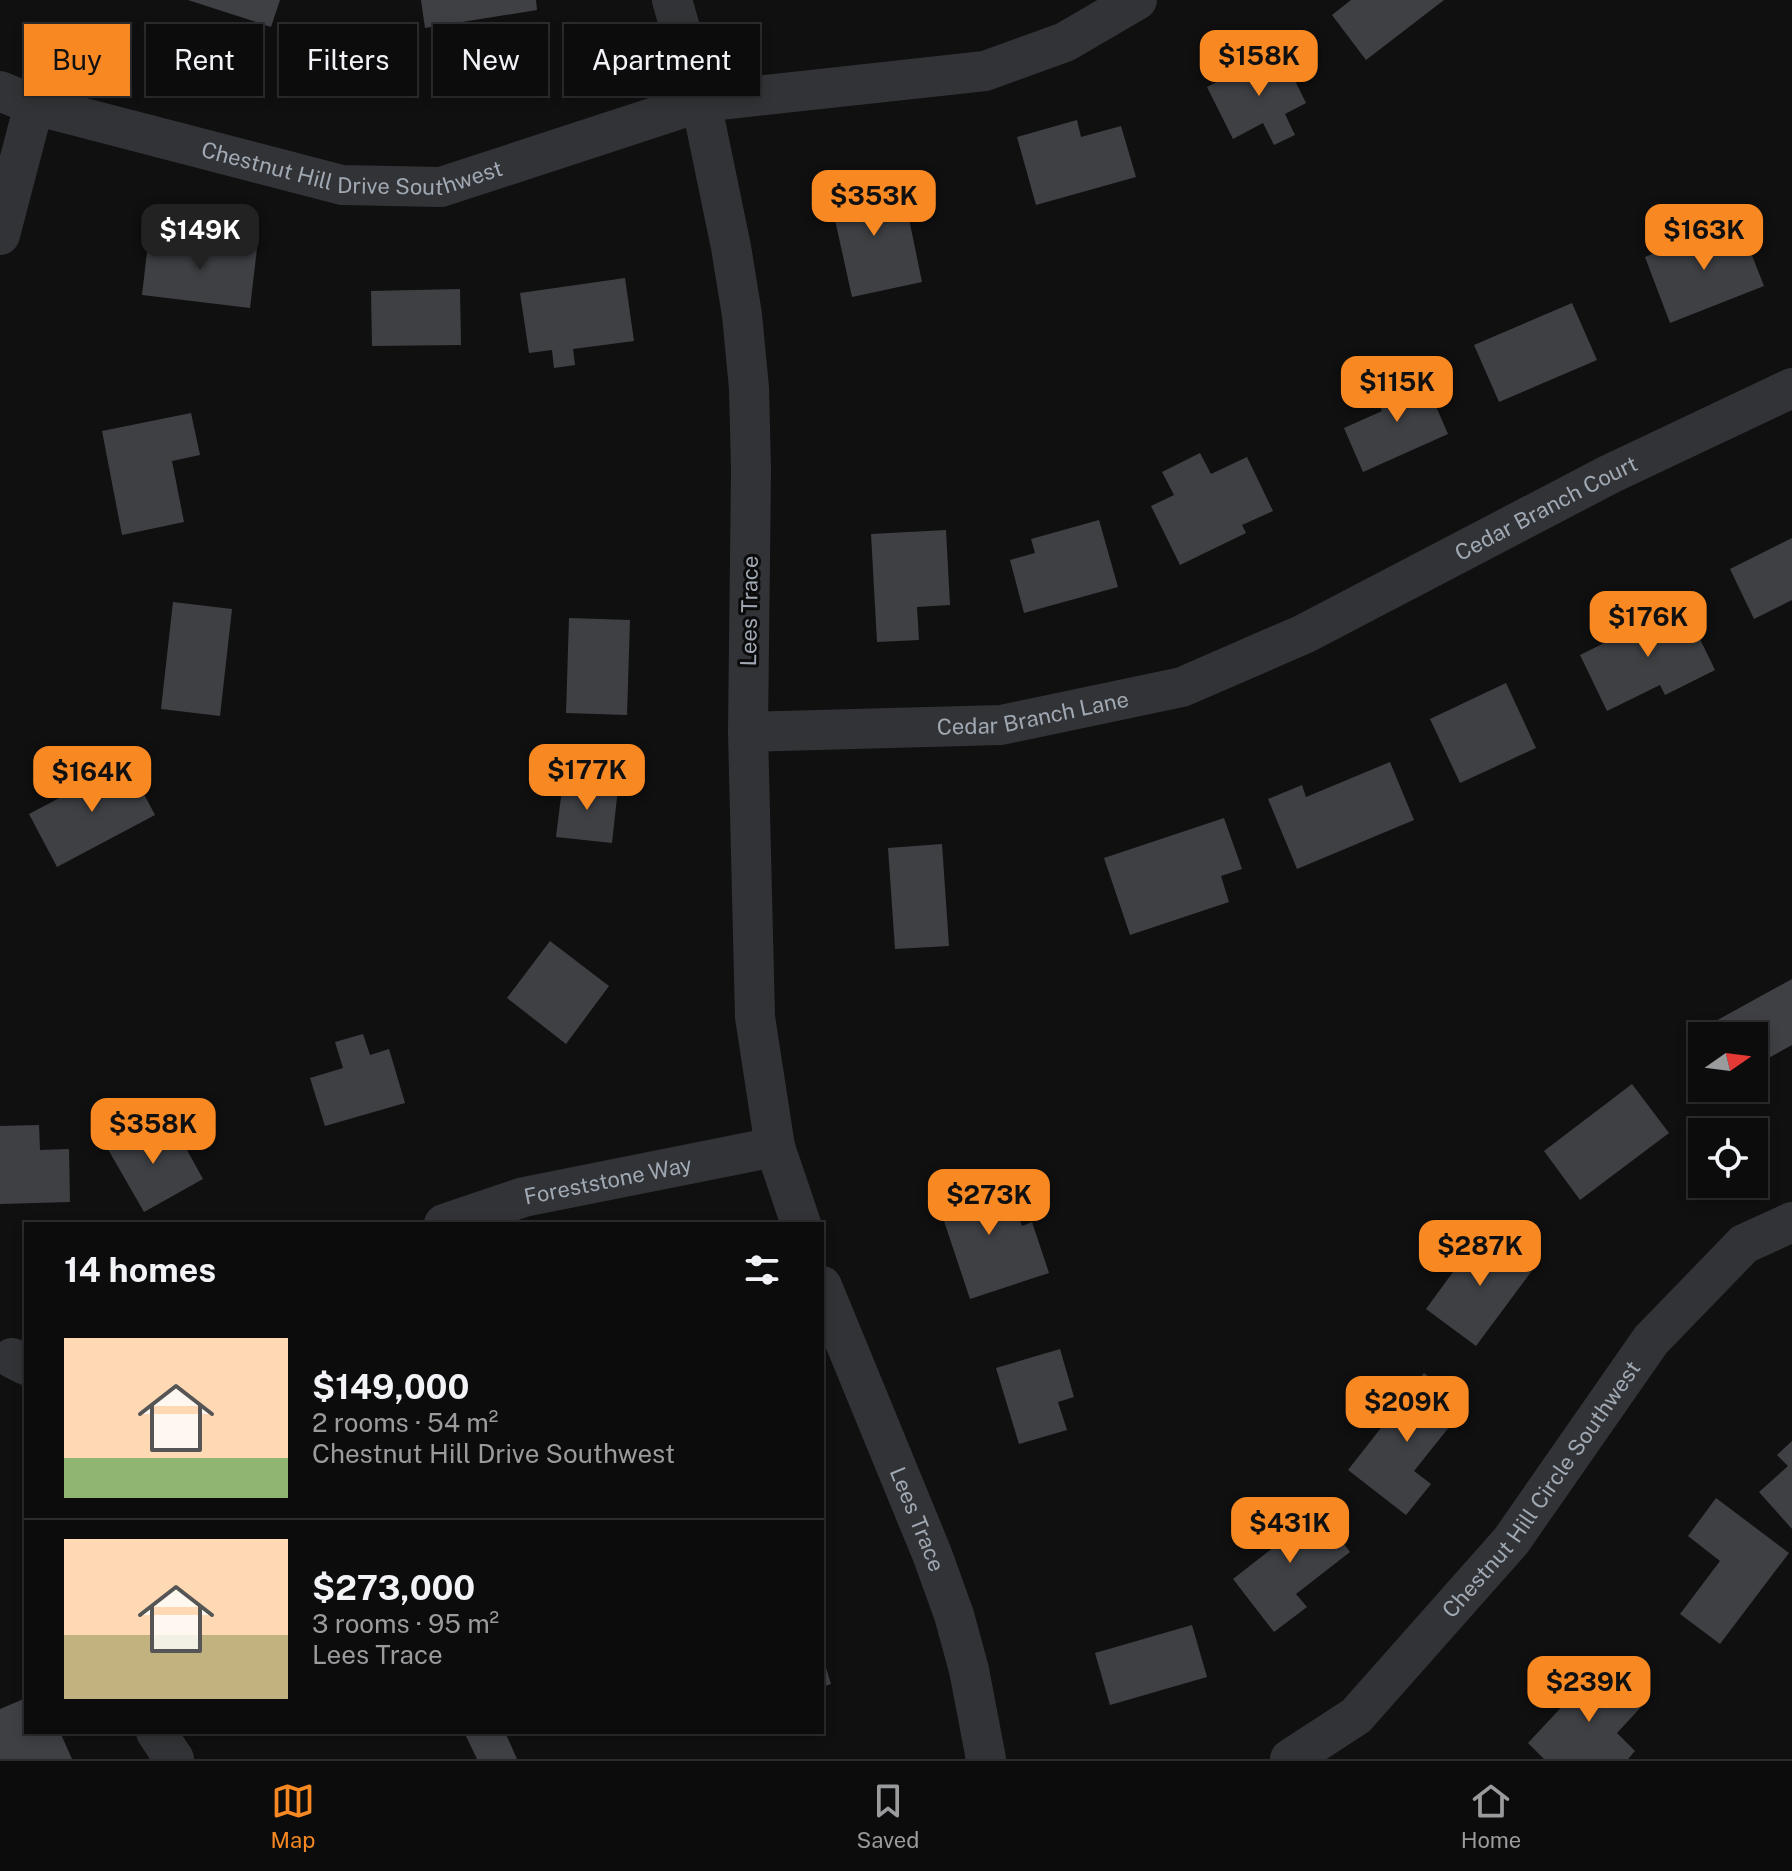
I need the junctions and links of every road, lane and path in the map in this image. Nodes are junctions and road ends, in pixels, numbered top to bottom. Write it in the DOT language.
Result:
graph roads {
  1 [pos="672,0"];
  2 [pos="1137,0"];
  3 [pos="17,98"];
  4 [pos="701,102"];
  5 [pos="0,235"];
  6 [pos="1792,388"];
  7 [pos="1304,634"];
  8 [pos="748,732"];
  9 [pos="775,1147"];
  10 [pos="450,1222"];
  11 [pos="800,1222"];
  12 [pos="1792,1222"];
  13 [pos="824,1291"];
  14 [pos="157,1734"];
  15 [pos="174,1759"];
  16 [pos="986,1759"];
  17 [pos="1290,1759"];
  1 -- 4 [label="street, Lees Trace"];
  2 -- 4 [label="street"];
  3 -- 4 [label="street, Chestnut Hill Drive Southwest"];
  3 -- 5 [label="street"];
  4 -- 8 [label="street, Lees Trace"];
  6 -- 7 [label="street, Cedar Branch Court"];
  7 -- 8 [label="street, Cedar Branch Lane"];
  8 -- 9 [label="street, Lees Trace"];
  9 -- 10 [label="street, Foreststone Way"];
  9 -- 11 [label="street, Lees Trace"];
  12 -- 17 [label="street, Chestnut Hill Circle Southwest"];
  13 -- 16 [label="street, Lees Trace"];
  14 -- 15 [label="street"];
}
